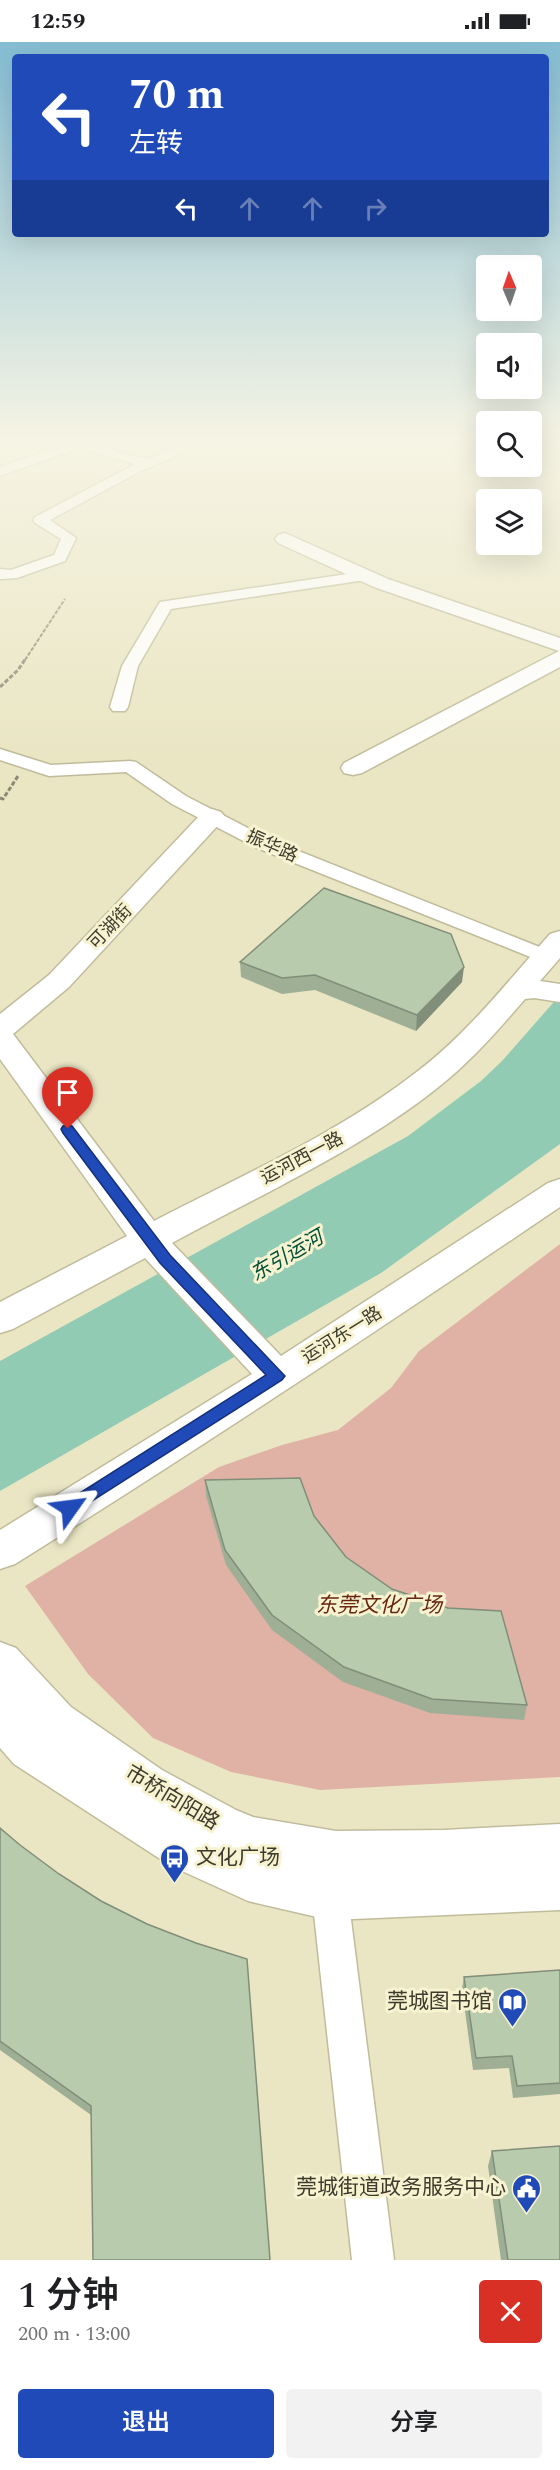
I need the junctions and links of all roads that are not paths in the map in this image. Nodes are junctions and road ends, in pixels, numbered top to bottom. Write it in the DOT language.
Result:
graph roads {
  1 [pos="66,545"];
  2 [pos="297,545"];
  3 [pos="0,574"];
  4 [pos="367,576"];
  5 [pos="560,645"];
  6 [pos="560,658"];
  7 [pos="119,707"];
  8 [pos="0,754"];
  9 [pos="353,768"];
  10 [pos="212,817"];
  11 [pos="557,969"];
  12 [pos="0,1029"];
  13 [pos="0,1037"];
  14 [pos="560,1191"];
  15 [pos="157,1250"];
  16 [pos="0,1319"];
  17 [pos="265,1364"];
  18 [pos="0,1551"];
  19 [pos="0,1662"];
  20 [pos="0,1714"];
  21 [pos="560,1848"];
  22 [pos="333,1875"];
  23 [pos="560,1886"];
  24 [pos="373,2260"];
  1 -- 3 [label="street"];
  2 -- 4 [label="street"];
  4 -- 5 [label="street"];
  4 -- 7 [label="street"];
  6 -- 9 [label="street"];
  8 -- 10 [label="street, 振华路"];
  10 -- 11 [label="street, 振华路"];
  10 -- 12 [label="street, 可湖街"];
  11 -- 15 [label="street, 运河西一路"];
  13 -- 15 [label="street"];
  14 -- 17 [label="street, 运河东一路"];
  15 -- 16 [label="street, 运河西一路"];
  15 -- 17 [label="street"];
  17 -- 18 [label="street, 运河东一路"];
  19 -- 22 [label="street, 市桥向阳路"];
  20 -- 22 [label="street, 市桥向阳路"];
  21 -- 22 [label="street, 市桥向阳路"];
  22 -- 23 [label="street, 市桥向阳路"];
  22 -- 24 [label="street"];
}
